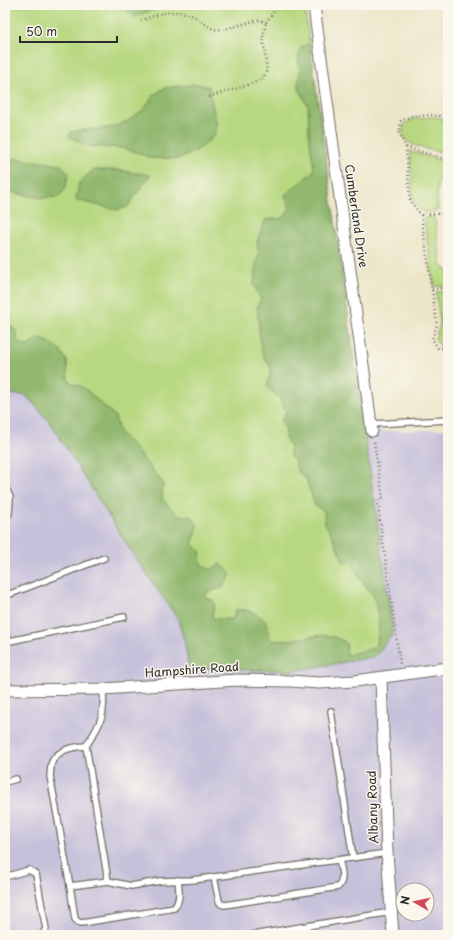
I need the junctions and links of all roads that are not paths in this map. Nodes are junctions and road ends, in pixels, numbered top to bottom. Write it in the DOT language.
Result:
graph roads {
  1 [pos="315,5"];
  2 [pos="448,420"];
  3 [pos="372,428"];
  4 [pos="5,487"];
  5 [pos="5,519"];
  6 [pos="104,558"];
  7 [pos="5,596"];
  8 [pos="124,617"];
  9 [pos="5,642"];
  10 [pos="448,668"];
  11 [pos="381,678"];
  12 [pos="103,689"];
  13 [pos="5,690"];
  14 [pos="330,711"];
  15 [pos="86,746"];
  16 [pos="16,779"];
  17 [pos="5,782"];
  18 [pos="388,853"];
  19 [pos="353,858"];
  20 [pos="339,860"];
  21 [pos="5,877"];
  22 [pos="214,877"];
  23 [pos="178,880"];
  24 [pos="108,881"];
  25 [pos="70,886"];
  26 [pos="391,912"];
  27 [pos="42,935"];
  28 [pos="252,935"];
  29 [pos="393,935"];
  1 -- 3 [label="street, Cumberland Drive"];
  2 -- 3 [label="lane"];
  4 -- 5 [label="lane"];
  6 -- 7 [label="lane"];
  8 -- 9 [label="lane"];
  10 -- 11 [label="street"];
  11 -- 12 [label="street, Hampshire Road"];
  11 -- 18 [label="street, Albany Road"];
  12 -- 13 [label="street, Hampshire Road"];
  12 -- 15 [label="lane"];
  14 -- 19 [label="lane"];
  15 -- 24 [label="lane"];
  15 -- 25 [label="lane"];
  16 -- 17 [label="lane"];
  18 -- 19 [label="lane"];
  18 -- 26 [label="street, Albany Road"];
  19 -- 20 [label="lane"];
  20 -- 22 [label="lane"];
  20 -- 22 [label="lane"];
  21 -- 27 [label="lane"];
  22 -- 23 [label="lane"];
  23 -- 24 [label="lane"];
  23 -- 25 [label="lane"];
  24 -- 25 [label="lane"];
  26 -- 28 [label="lane"];
  26 -- 29 [label="street, Albany Road"];
}
